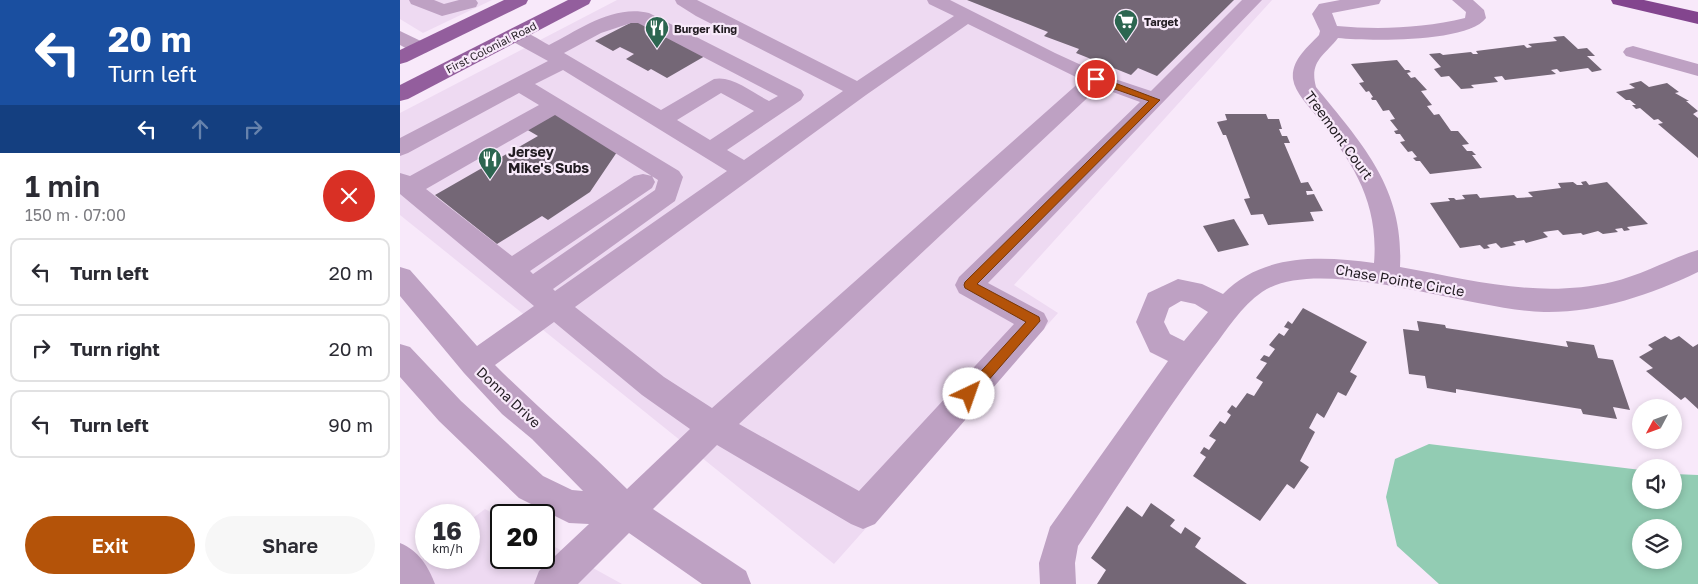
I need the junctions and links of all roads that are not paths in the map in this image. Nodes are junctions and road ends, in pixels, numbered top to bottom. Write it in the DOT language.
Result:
graph roads {
  1 [pos="418,0"];
  2 [pos="519,0"];
  3 [pos="571,0"];
  4 [pos="582,0"];
  5 [pos="684,0"];
  6 [pos="724,0"];
  7 [pos="936,0"];
  8 [pos="1253,0"];
  9 [pos="1372,0"];
  10 [pos="1461,0"];
  11 [pos="1620,0"];
  12 [pos="1694,0"];
  13 [pos="1698,1"];
  14 [pos="479,6"];
  15 [pos="703,12"];
  16 [pos="556,14"];
  17 [pos="967,16"];
  18 [pos="1698,18"];
  19 [pos="1330,31"];
  20 [pos="516,35"];
  21 [pos="400,36"];
  22 [pos="420,48"];
  23 [pos="1633,52"];
  24 [pos="556,57"];
  25 [pos="400,58"];
  26 [pos="1698,70"];
  27 [pos="1096,79"];
  28 [pos="520,84"];
  29 [pos="858,90"];
  30 [pos="400,94"];
  31 [pos="1155,100"];
  32 [pos="555,106"];
  33 [pos="770,111"];
  34 [pos="661,120"];
  35 [pos="400,148"];
  36 [pos="711,150"];
  37 [pos="745,171"];
  38 [pos="643,182"];
  39 [pos="404,185"];
  40 [pos="1698,260"];
  41 [pos="400,276"];
  42 [pos="1386,276"];
  43 [pos="532,289"];
  44 [pos="1227,309"];
  45 [pos="400,356"];
  46 [pos="1188,357"];
  47 [pos="474,364"];
  48 [pos="714,427"];
  49 [pos="625,511"];
  50 [pos="400,562"];
  51 [pos="564,580"];
  52 [pos="418,584"];
  53 [pos="732,584"];
  54 [pos="1058,584"];
  1 -- 14 [label="street"];
  2 -- 14 [label="main road"];
  3 -- 16 [label="main road"];
  4 -- 16 [label="main road, First Colonial Road"];
  5 -- 15 [label="street"];
  6 -- 15 [label="street"];
  7 -- 17 [label="street"];
  8 -- 31 [label="street"];
  9 -- 19 [label="street"];
  10 -- 19 [label="street"];
  11 -- 18 [label="highway"];
  12 -- 13 [label="highway"];
  14 -- 22 [label="main road"];
  15 -- 29 [label="street"];
  16 -- 20 [label="main road, First Colonial Road"];
  17 -- 27 [label="street"];
  17 -- 29 [label="street"];
  19 -- 42 [label="street, Treemont Court"];
  20 -- 24 [label="street"];
  20 -- 30 [label="main road, First Colonial Road"];
  21 -- 22 [label="street"];
  22 -- 25 [label="main road"];
  23 -- 26 [label="street"];
  24 -- 28 [label="street"];
  24 -- 33 [label="street"];
  24 -- 34 [label="street"];
  27 -- 31 [label="street"];
  27 -- 48 [label="street"];
  28 -- 32 [label="street"];
  28 -- 35 [label="street"];
  29 -- 37 [label="street"];
  31 -- 48 [label="street"];
  32 -- 39 [label="street"];
  32 -- 43 [label="street"];
  33 -- 34 [label="street"];
  33 -- 36 [label="street"];
  34 -- 36 [label="street"];
  36 -- 37 [label="street"];
  37 -- 43 [label="street"];
  38 -- 43 [label="street"];
  39 -- 43 [label="street"];
  40 -- 42 [label="street, Chase Pointe Circle"];
  41 -- 47 [label="street, Donna Drive"];
  42 -- 44 [label="street, Chase Pointe Circle"];
  43 -- 47 [label="street"];
  43 -- 48 [label="street"];
  44 -- 46 [label="street, Chase Pointe Circle"];
  44 -- 46 [label="street"];
  45 -- 49 [label="street, Donna Drive"];
  46 -- 54 [label="street, Chase Pointe Circle"];
  47 -- 49 [label="street, Donna Drive"];
  48 -- 49 [label="street"];
  49 -- 51 [label="street"];
  49 -- 53 [label="street, Donna Drive"];
  50 -- 52 [label="street"];
}
